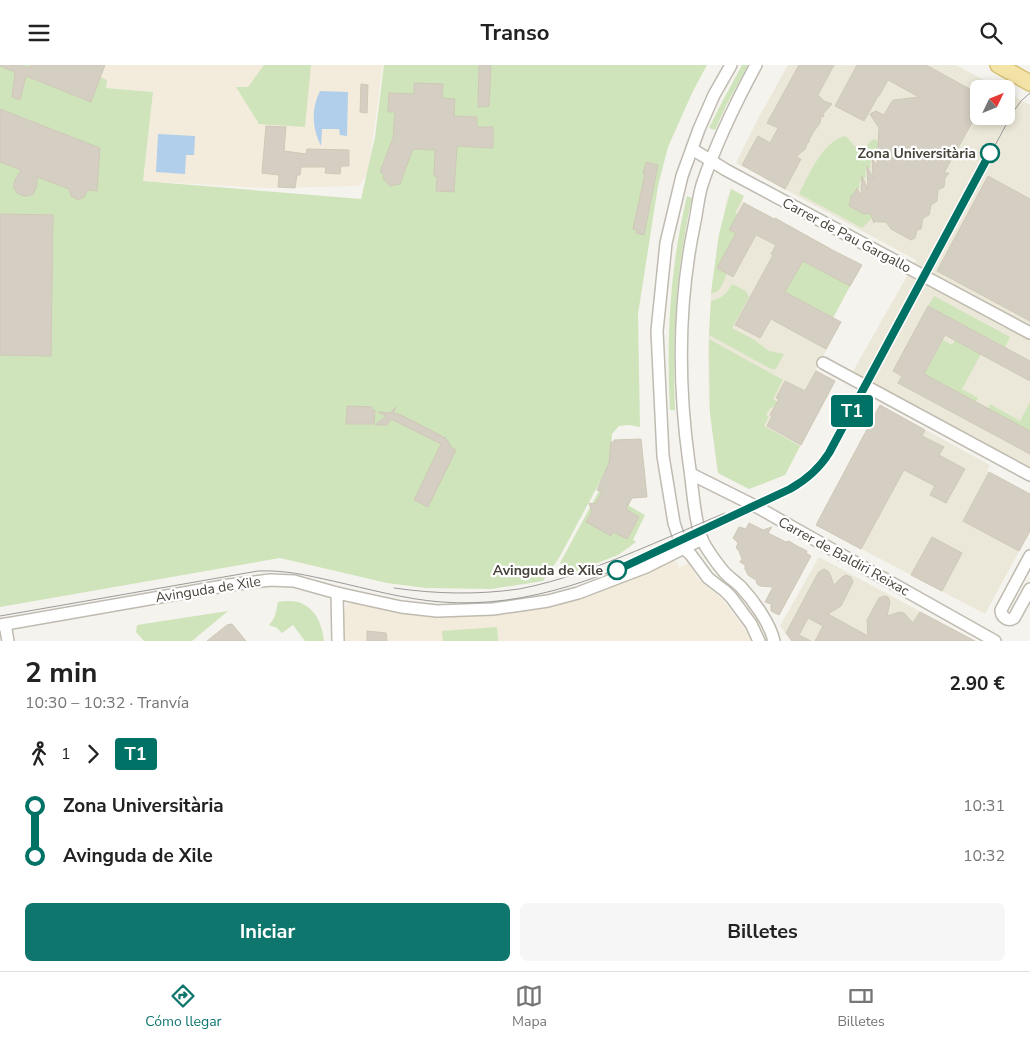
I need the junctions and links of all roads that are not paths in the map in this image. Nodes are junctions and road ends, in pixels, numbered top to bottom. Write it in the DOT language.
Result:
graph roads {
  1 [pos="731,65"];
  2 [pos="756,65"];
  3 [pos="998,65"];
  4 [pos="1030,83"];
  5 [pos="692,149"];
  6 [pos="711,161"];
  7 [pos="1030,333"];
  8 [pos="823,363"];
  9 [pos="691,474"];
  10 [pos="1030,475"];
  11 [pos="702,539"];
  12 [pos="684,548"];
  13 [pos="1030,556"];
  14 [pos="1030,589"];
  15 [pos="338,593"];
  16 [pos="3,625"];
  17 [pos="8,641"];
  18 [pos="338,641"];
  19 [pos="760,641"];
  20 [pos="774,641"];
  21 [pos="995,641"];
  1 -- 5 [label="street"];
  2 -- 6 [label="street"];
  3 -- 4 [label="main road"];
  5 -- 6 [label="street, Carrer de Pau Gargallo"];
  5 -- 12 [label="street"];
  6 -- 7 [label="street, Carrer de Pau Gargallo"];
  6 -- 9 [label="street"];
  8 -- 10 [label="street"];
  9 -- 11 [label="street"];
  9 -- 21 [label="street, Carrer de Baldiri Reixac"];
  11 -- 12 [label="street, Avinguda de Xile"];
  11 -- 20 [label="street"];
  12 -- 15 [label="street, Avinguda de Xile"];
  12 -- 19 [label="street"];
  13 -- 14 [label="street"];
  15 -- 16 [label="street, Avinguda de Xile"];
  15 -- 18 [label="street"];
  16 -- 17 [label="street"];
}
